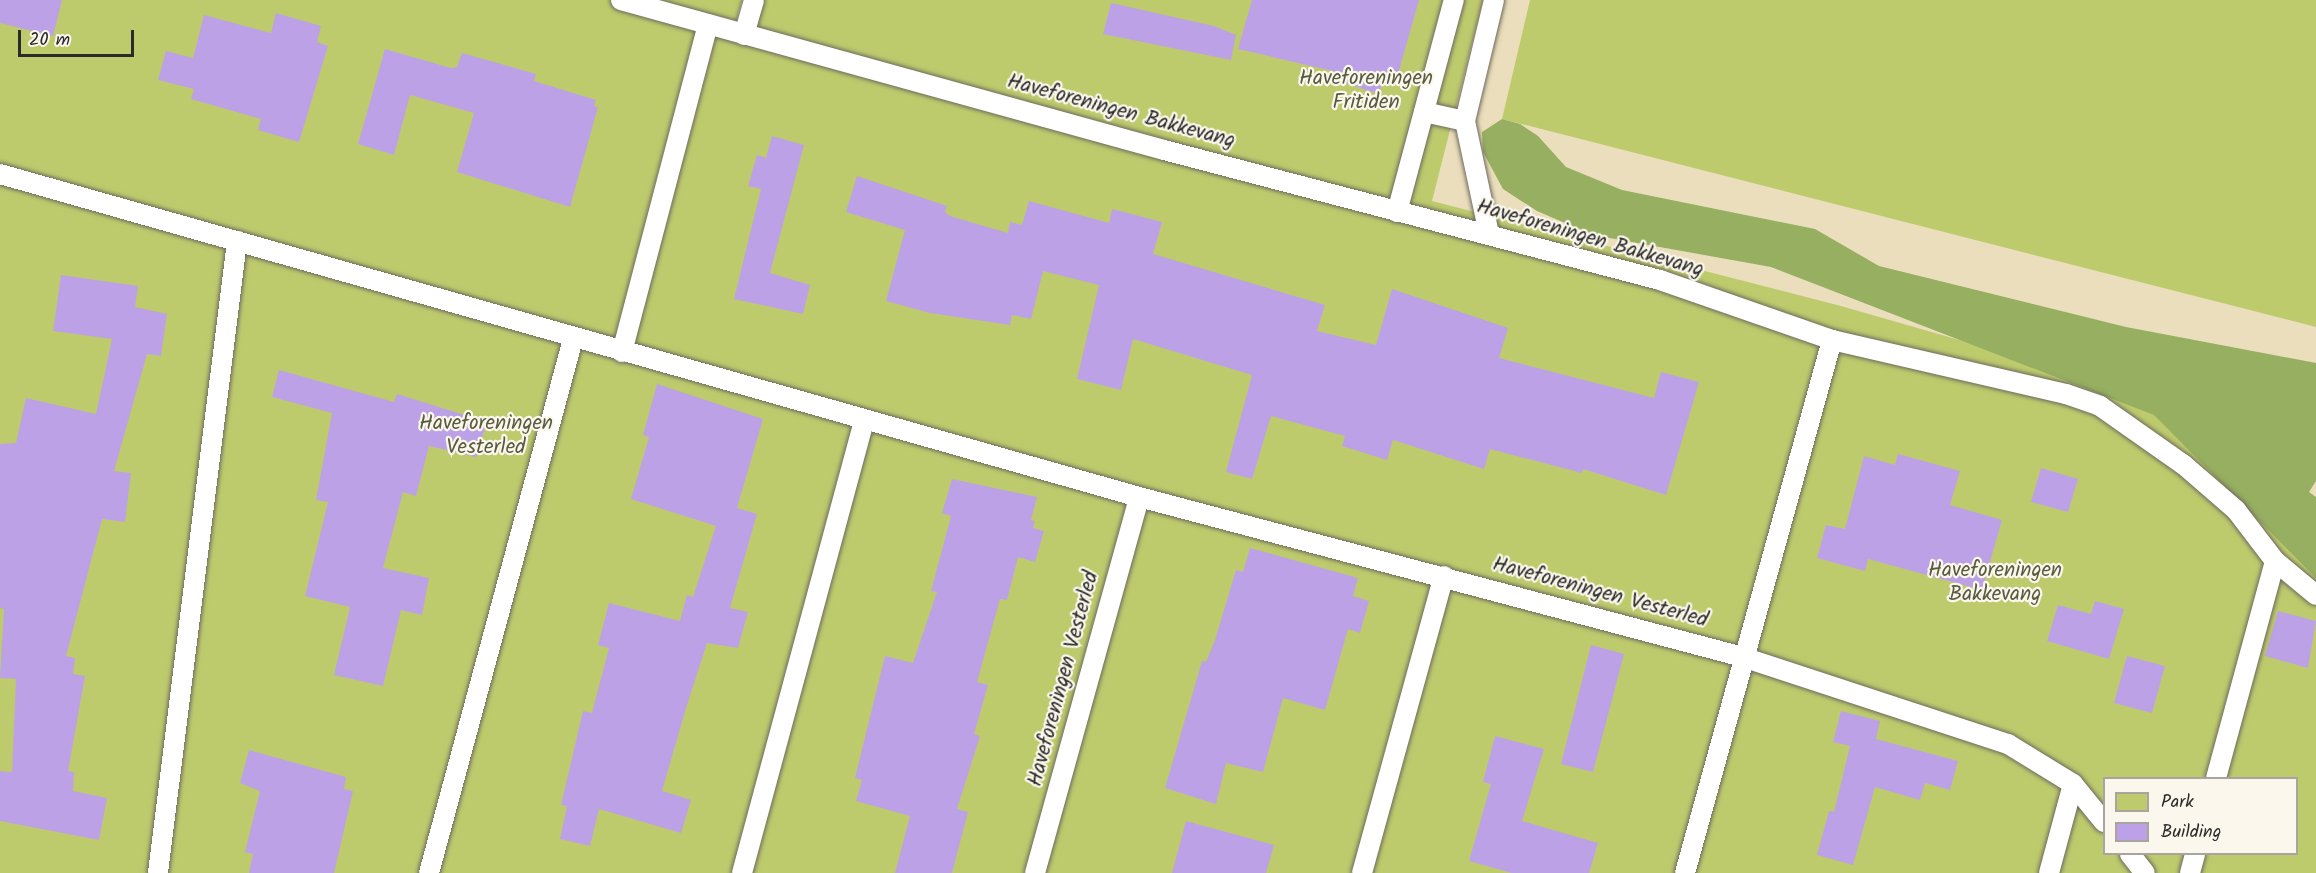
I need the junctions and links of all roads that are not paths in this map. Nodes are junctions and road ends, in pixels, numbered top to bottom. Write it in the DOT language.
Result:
graph roads {
  1 [pos="621,0"];
  2 [pos="754,0"];
  3 [pos="1454,0"];
  4 [pos="1494,0"];
  5 [pos="708,24"];
  6 [pos="744,35"];
  7 [pos="1424,112"];
  8 [pos="1466,122"];
  9 [pos="0,174"];
  10 [pos="1397,212"];
  11 [pos="1489,234"];
  12 [pos="237,241"];
  13 [pos="573,339"];
  14 [pos="1832,340"];
  15 [pos="622,352"];
  16 [pos="864,420"];
  17 [pos="1139,497"];
  18 [pos="2275,561"];
  19 [pos="1444,576"];
  20 [pos="2316,595"];
  21 [pos="1743,657"];
  22 [pos="2216,777"];
  23 [pos="2073,784"];
  24 [pos="2103,821"];
  25 [pos="2131,855"];
  26 [pos="2195,855"];
  27 [pos="158,873"];
  28 [pos="429,873"];
  29 [pos="741,873"];
  30 [pos="1035,873"];
  31 [pos="1362,873"];
  32 [pos="1685,873"];
  33 [pos="2049,873"];
  34 [pos="2145,873"];
  35 [pos="2190,873"];
  1 -- 5 [label="lane, Haveforeningen Bakkevang"];
  2 -- 6 [label="lane"];
  3 -- 7 [label="lane"];
  4 -- 8 [label="lane"];
  5 -- 6 [label="lane, Haveforeningen Bakkevang"];
  5 -- 15 [label="lane"];
  6 -- 10 [label="lane, Haveforeningen Bakkevang"];
  7 -- 8 [label="lane"];
  7 -- 10 [label="lane"];
  8 -- 11 [label="lane"];
  9 -- 12 [label="lane, Haveforeningen Vesterled"];
  10 -- 11 [label="lane, Haveforeningen Bakkevang"];
  11 -- 14 [label="lane, Haveforeningen Bakkevang"];
  12 -- 13 [label="lane, Haveforeningen Vesterled"];
  12 -- 27 [label="lane"];
  13 -- 15 [label="lane, Haveforeningen Vesterled"];
  13 -- 28 [label="lane"];
  14 -- 18 [label="lane, Haveforeningen Bakkevang"];
  14 -- 21 [label="lane"];
  15 -- 16 [label="lane, Haveforeningen Vesterled"];
  16 -- 17 [label="lane, Haveforeningen Vesterled"];
  16 -- 29 [label="lane"];
  17 -- 19 [label="lane, Haveforeningen Vesterled"];
  17 -- 30 [label="lane, Haveforeningen Vesterled"];
  18 -- 20 [label="lane, Haveforeningen Bakkevang"];
  18 -- 22 [label="lane"];
  19 -- 21 [label="lane, Haveforeningen Vesterled"];
  19 -- 31 [label="lane"];
  21 -- 23 [label="lane"];
  21 -- 32 [label="lane"];
  23 -- 24 [label="lane"];
  23 -- 33 [label="lane"];
  25 -- 34 [label="lane"];
  26 -- 35 [label="lane"];
}
